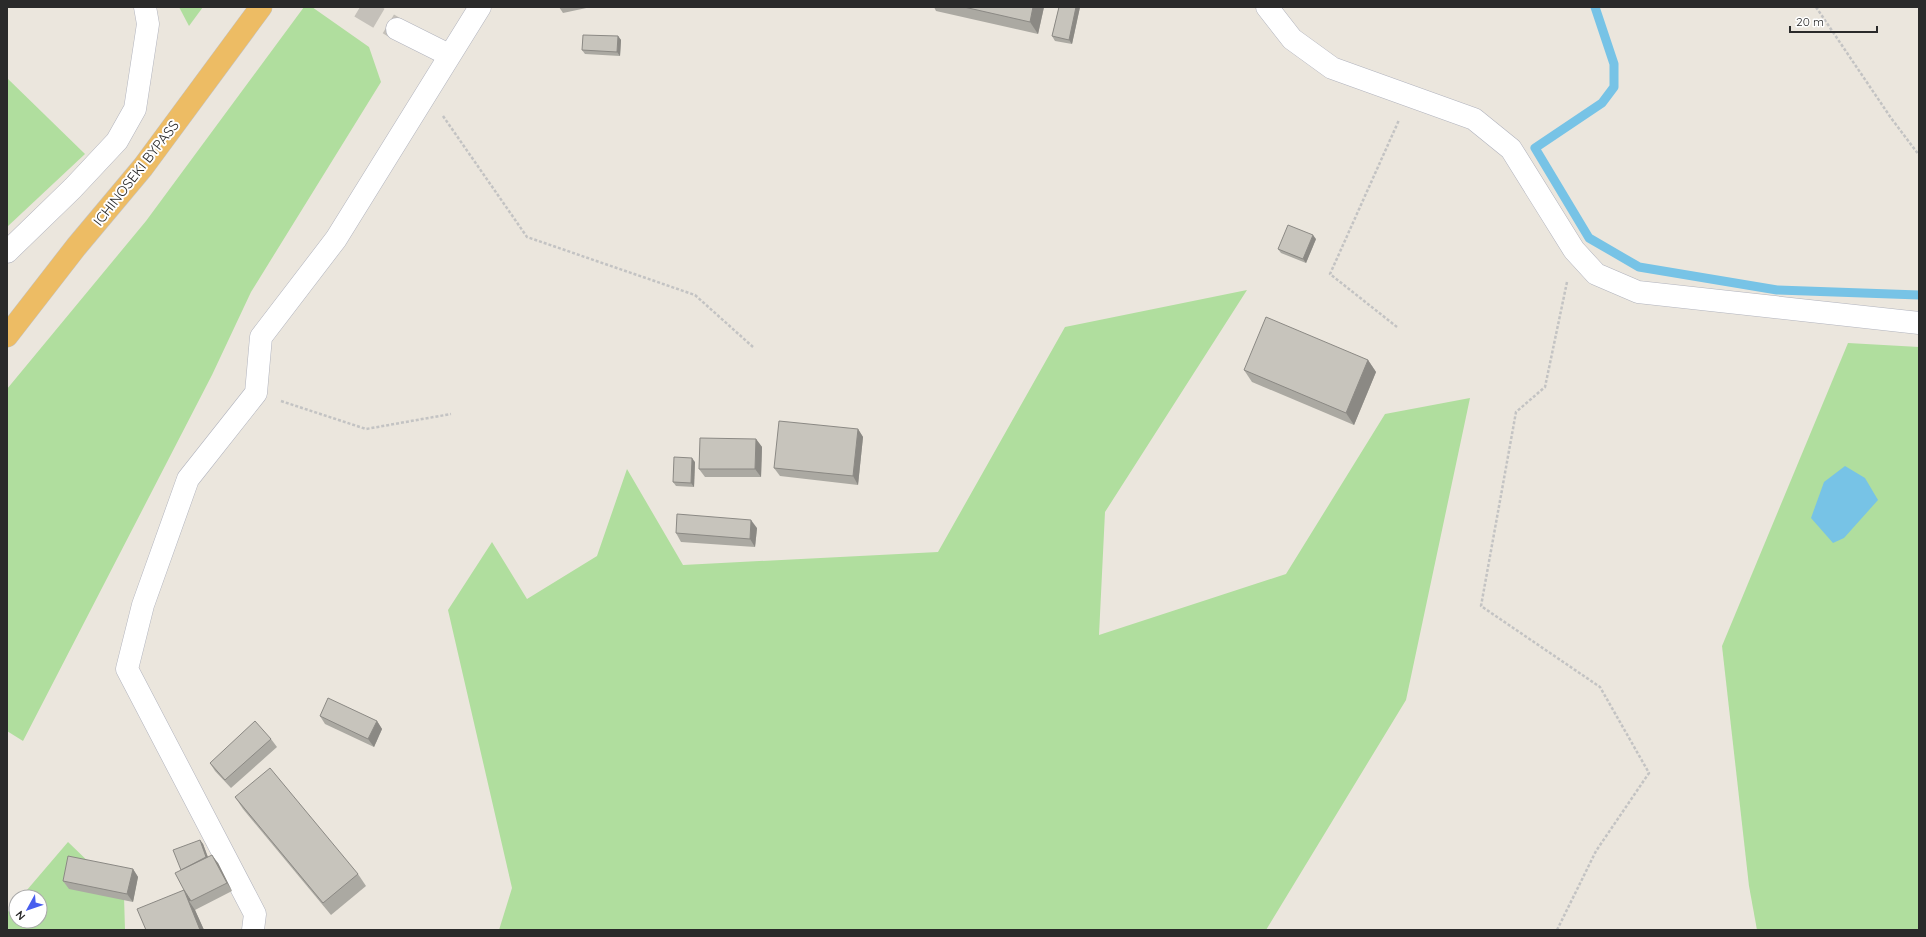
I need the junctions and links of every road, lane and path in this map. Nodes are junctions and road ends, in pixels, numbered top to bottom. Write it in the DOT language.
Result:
graph roads {
  1 [pos="145,7"];
  2 [pos="261,7"];
  3 [pos="480,7"];
  4 [pos="1267,7"];
  5 [pos="1816,7"];
  6 [pos="397,29"];
  7 [pos="450,55"];
  8 [pos="427,92"];
  9 [pos="1410,96"];
  10 [pos="1919,155"];
  11 [pos="1574,250"];
  12 [pos="7,252"];
  13 [pos="1919,323"];
  14 [pos="1397,327"];
  15 [pos="7,336"];
  16 [pos="753,347"];
  17 [pos="256,392"];
  18 [pos="451,414"];
  19 [pos="253,930"];
  20 [pos="1557,930"];
  1 -- 12 [label="street"];
  2 -- 15 [label="highway, ICHINOSEKI BYPASS"];
  3 -- 7 [label="street"];
  4 -- 9 [label="street"];
  5 -- 10 [label="path"];
  6 -- 7 [label="street"];
  7 -- 8 [label="street"];
  8 -- 16 [label="path"];
  8 -- 17 [label="street"];
  9 -- 11 [label="street"];
  9 -- 14 [label="path"];
  11 -- 13 [label="street"];
  11 -- 20 [label="path"];
  17 -- 18 [label="path"];
  17 -- 19 [label="street"];
}
